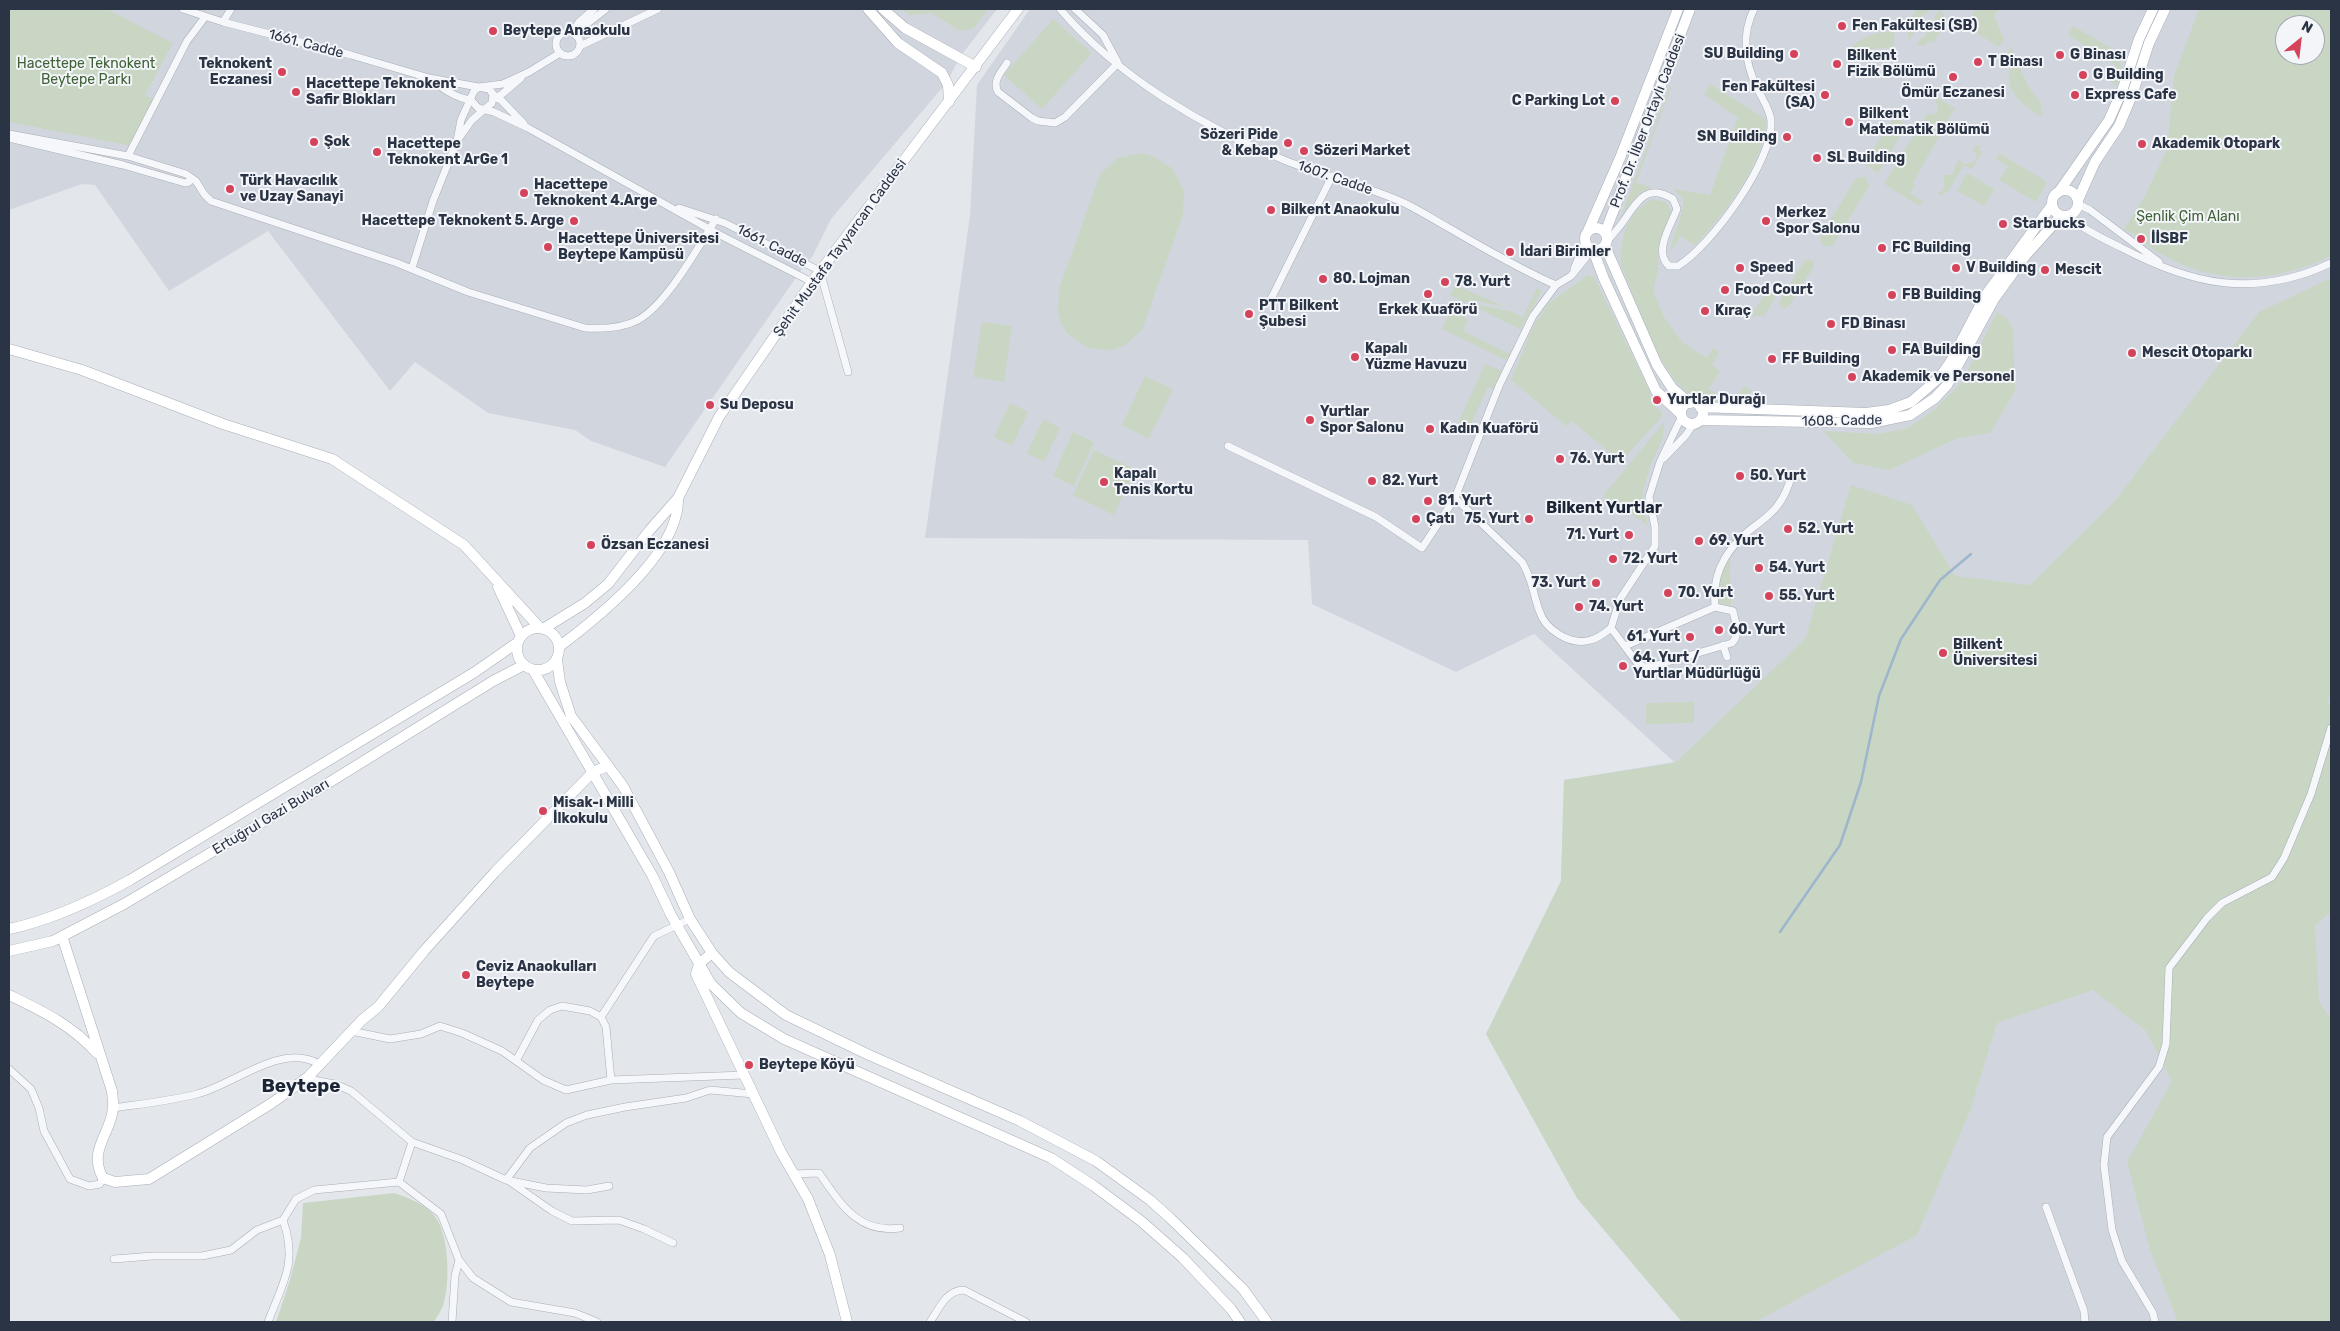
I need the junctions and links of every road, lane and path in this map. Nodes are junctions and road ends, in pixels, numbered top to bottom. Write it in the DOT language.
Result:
graph roads {
  1 [pos="183,9"];
  2 [pos="231,9"];
  3 [pos="594,9"];
  4 [pos="606,9"];
  5 [pos="658,9"];
  6 [pos="868,9"];
  7 [pos="883,9"];
  8 [pos="1018,9"];
  9 [pos="1060,9"];
  10 [pos="1075,9"];
  11 [pos="1678,9"];
  12 [pos="1690,9"];
  13 [pos="1754,9"];
  14 [pos="2153,9"];
  15 [pos="2165,9"];
  16 [pos="205,17"];
  17 [pos="223,22"];
  18 [pos="574,34"];
  19 [pos="580,46"];
  20 [pos="560,53"];
  21 [pos="1007,63"];
  22 [pos="1118,63"];
  23 [pos="976,67"];
  24 [pos="529,72"];
  25 [pos="942,73"];
  26 [pos="968,76"];
  27 [pos="429,78"];
  28 [pos="479,87"];
  29 [pos="493,97"];
  30 [pos="471,100"];
  31 [pos="949,102"];
  32 [pos="484,109"];
  33 [pos="528,128"];
  34 [pos="9,136"];
  35 [pos="457,141"];
  36 [pos="128,156"];
  37 [pos="1332,176"];
  38 [pos="192,178"];
  39 [pos="2058,193"];
  40 [pos="2078,202"];
  41 [pos="666,204"];
  42 [pos="2052,205"];
  43 [pos="2064,216"];
  44 [pos="716,219"];
  45 [pos="710,229"];
  46 [pos="1588,231"];
  47 [pos="1605,240"];
  48 [pos="1590,248"];
  49 [pos="2331,263"];
  50 [pos="412,268"];
  51 [pos="820,271"];
  52 [pos="2173,272"];
  53 [pos="812,282"];
  54 [pos="1556,285"];
  55 [pos="1270,299"];
  56 [pos="9,349"];
  57 [pos="848,372"];
  58 [pos="1690,403"];
  59 [pos="1700,406"];
  60 [pos="1681,416"];
  61 [pos="1697,421"];
  62 [pos="1228,446"];
  63 [pos="1660,462"];
  64 [pos="1792,474"];
  65 [pos="678,498"];
  66 [pos="1455,498"];
  67 [pos="491,572"];
  68 [pos="1715,607"];
  69 [pos="542,628"];
  70 [pos="1611,628"];
  71 [pos="520,639"];
  72 [pos="1723,645"];
  73 [pos="560,646"];
  74 [pos="1625,646"];
  75 [pos="1727,658"];
  76 [pos="557,660"];
  77 [pos="529,667"];
  78 [pos="2331,728"];
  79 [pos="608,766"];
  80 [pos="593,772"];
  81 [pos="690,919"];
  82 [pos="676,924"];
  83 [pos="9,929"];
  84 [pos="62,936"];
  85 [pos="9,952"];
  86 [pos="712,953"];
  87 [pos="699,964"];
  88 [pos="9,995"];
  89 [pos="601,1017"];
  90 [pos="351,1031"];
  91 [pos="100,1056"];
  92 [pos="516,1060"];
  93 [pos="319,1064"];
  94 [pos="9,1069"];
  95 [pos="9,1075"];
  96 [pos="744,1075"];
  97 [pos="308,1077"];
  98 [pos="18,1078"];
  99 [pos="611,1080"];
  100 [pos="753,1094"];
  101 [pos="113,1108"];
  102 [pos="412,1142"];
  103 [pos="793,1174"];
  104 [pos="103,1178"];
  105 [pos="506,1180"];
  106 [pos="399,1182"];
  107 [pos="609,1186"];
  108 [pos="2046,1207"];
  109 [pos="283,1220"];
  110 [pos="900,1228"];
  111 [pos="673,1243"];
  112 [pos="114,1259"];
  113 [pos="459,1260"];
  114 [pos="268,1322"];
  115 [pos="452,1322"];
  116 [pos="593,1322"];
  117 [pos="847,1322"];
  118 [pos="930,1322"];
  119 [pos="1026,1322"];
  120 [pos="1240,1322"];
  121 [pos="1268,1322"];
  122 [pos="2085,1322"];
  123 [pos="2155,1322"];
  1 -- 16 [label="street, 1661. Cadde"];
  2 -- 17 [label="street"];
  3 -- 18 [label="street"];
  4 -- 18 [label="street"];
  5 -- 19 [label="street"];
  6 -- 25 [label="street"];
  7 -- 23 [label="street"];
  8 -- 23 [label="street, Şehit Mustafa Tayyarcan Caddesi"];
  9 -- 22 [label="street, 1607. Cadde"];
  10 -- 22 [label="street, 1607. Cadde"];
  11 -- 46 [label="street, Prof. Dr. İlber Ortaylı Caddesi"];
  12 -- 47 [label="street, Prof. Dr. İlber Ortaylı Caddesi"];
  13 -- 47 [label="street"];
  14 -- 39 [label="street, 1608. Cadde"];
  15 -- 40 [label="street, 1608. Cadde"];
  16 -- 17 [label="street, 1661. Cadde"];
  16 -- 36 [label="street"];
  17 -- 27 [label="street, 1661. Cadde"];
  18 -- 19 [label="street"];
  18 -- 20 [label="street"];
  19 -- 20 [label="street"];
  20 -- 24 [label="street"];
  21 -- 22 [label="street"];
  22 -- 37 [label="street, 1607. Cadde"];
  23 -- 26 [label="street, Şehit Mustafa Tayyarcan Caddesi"];
  24 -- 28 [label="street"];
  24 -- 29 [label="street"];
  25 -- 26 [label="street"];
  25 -- 31 [label="street"];
  26 -- 31 [label="street, Şehit Mustafa Tayyarcan Caddesi"];
  27 -- 28 [label="street, 1661. Cadde"];
  27 -- 30 [label="street, 1661. Cadde"];
  28 -- 29 [label="street, 1661. Cadde"];
  28 -- 30 [label="street"];
  29 -- 32 [label="street"];
  29 -- 33 [label="street, 1661. Cadde"];
  30 -- 32 [label="street, 1661. Cadde"];
  30 -- 35 [label="street"];
  31 -- 51 [label="street, Şehit Mustafa Tayyarcan Caddesi"];
  32 -- 33 [label="street, 1661. Cadde"];
  32 -- 35 [label="street"];
  33 -- 41 [label="street, 1661. Cadde"];
  34 -- 36 [label="street"];
  34 -- 38 [label="street"];
  35 -- 50 [label="street"];
  36 -- 38 [label="street"];
  37 -- 54 [label="street, 1607. Cadde"];
  37 -- 55 [label="street"];
  38 -- 50 [label="street"];
  39 -- 40 [label="street"];
  39 -- 42 [label="street, 1608. Cadde"];
  40 -- 43 [label="street, 1608. Cadde"];
  40 -- 52 [label="street"];
  41 -- 44 [label="street, 1661. Cadde"];
  41 -- 45 [label="street, 1661. Cadde"];
  42 -- 43 [label="street"];
  42 -- 59 [label="street, 1608. Cadde"];
  43 -- 52 [label="street"];
  43 -- 61 [label="street, 1608. Cadde"];
  44 -- 45 [label="street"];
  44 -- 51 [label="street, 1661. Cadde"];
  45 -- 50 [label="street"];
  45 -- 53 [label="street, 1661. Cadde"];
  46 -- 47 [label="street"];
  46 -- 48 [label="street, Prof. Dr. İlber Ortaylı Caddesi"];
  47 -- 48 [label="street"];
  47 -- 58 [label="street"];
  48 -- 54 [label="street"];
  48 -- 60 [label="street"];
  49 -- 52 [label="street"];
  51 -- 53 [label="street, Şehit Mustafa Tayyarcan Caddesi"];
  51 -- 57 [label="street"];
  53 -- 65 [label="street, Şehit Mustafa Tayyarcan Caddesi"];
  54 -- 66 [label="street"];
  56 -- 67 [label="street"];
  58 -- 59 [label="street, 1608. Cadde"];
  58 -- 60 [label="street"];
  59 -- 61 [label="street"];
  60 -- 61 [label="street, 1608. Cadde"];
  60 -- 63 [label="street"];
  61 -- 63 [label="street"];
  62 -- 66 [label="street"];
  63 -- 70 [label="street"];
  64 -- 68 [label="street"];
  65 -- 69 [label="street, Şehit Mustafa Tayyarcan Caddesi"];
  65 -- 73 [label="street, Şehit Mustafa Tayyarcan Caddesi"];
  66 -- 70 [label="street"];
  67 -- 69 [label="street"];
  67 -- 71 [label="street"];
  68 -- 72 [label="street"];
  68 -- 74 [label="street"];
  69 -- 71 [label="street"];
  69 -- 73 [label="street"];
  70 -- 74 [label="street"];
  71 -- 77 [label="street"];
  71 -- 83 [label="street, Ertuğrul Gazi Bulvarı"];
  72 -- 74 [label="street"];
  72 -- 75 [label="street"];
  73 -- 76 [label="street"];
  76 -- 77 [label="street"];
  76 -- 79 [label="street"];
  77 -- 80 [label="street"];
  77 -- 84 [label="street, Ertuğrul Gazi Bulvarı"];
  78 -- 123 [label="street"];
  79 -- 80 [label="street"];
  79 -- 81 [label="street"];
  80 -- 82 [label="street"];
  80 -- 90 [label="street"];
  81 -- 82 [label="street"];
  81 -- 86 [label="street"];
  82 -- 87 [label="street"];
  82 -- 89 [label="street"];
  84 -- 85 [label="street, Ertuğrul Gazi Bulvarı"];
  84 -- 91 [label="street"];
  86 -- 87 [label="street"];
  86 -- 121 [label="street"];
  87 -- 96 [label="street"];
  87 -- 120 [label="street"];
  88 -- 91 [label="street"];
  89 -- 92 [label="street"];
  89 -- 99 [label="street"];
  90 -- 92 [label="street"];
  90 -- 93 [label="street"];
  91 -- 101 [label="street"];
  92 -- 99 [label="street"];
  93 -- 97 [label="street"];
  93 -- 101 [label="street"];
  94 -- 98 [label="street"];
  95 -- 98 [label="street"];
  96 -- 99 [label="street"];
  96 -- 100 [label="street"];
  97 -- 102 [label="street"];
  97 -- 104 [label="street"];
  98 -- 104 [label="street"];
  100 -- 103 [label="street"];
  100 -- 105 [label="street"];
  101 -- 104 [label="street"];
  102 -- 105 [label="street"];
  102 -- 106 [label="street"];
  103 -- 110 [label="street"];
  103 -- 117 [label="street"];
  105 -- 107 [label="street"];
  105 -- 111 [label="street"];
  106 -- 109 [label="street"];
  106 -- 113 [label="street"];
  108 -- 122 [label="street"];
  109 -- 112 [label="street"];
  109 -- 114 [label="street"];
  113 -- 115 [label="street"];
  113 -- 116 [label="street"];
  118 -- 119 [label="street"];
}
